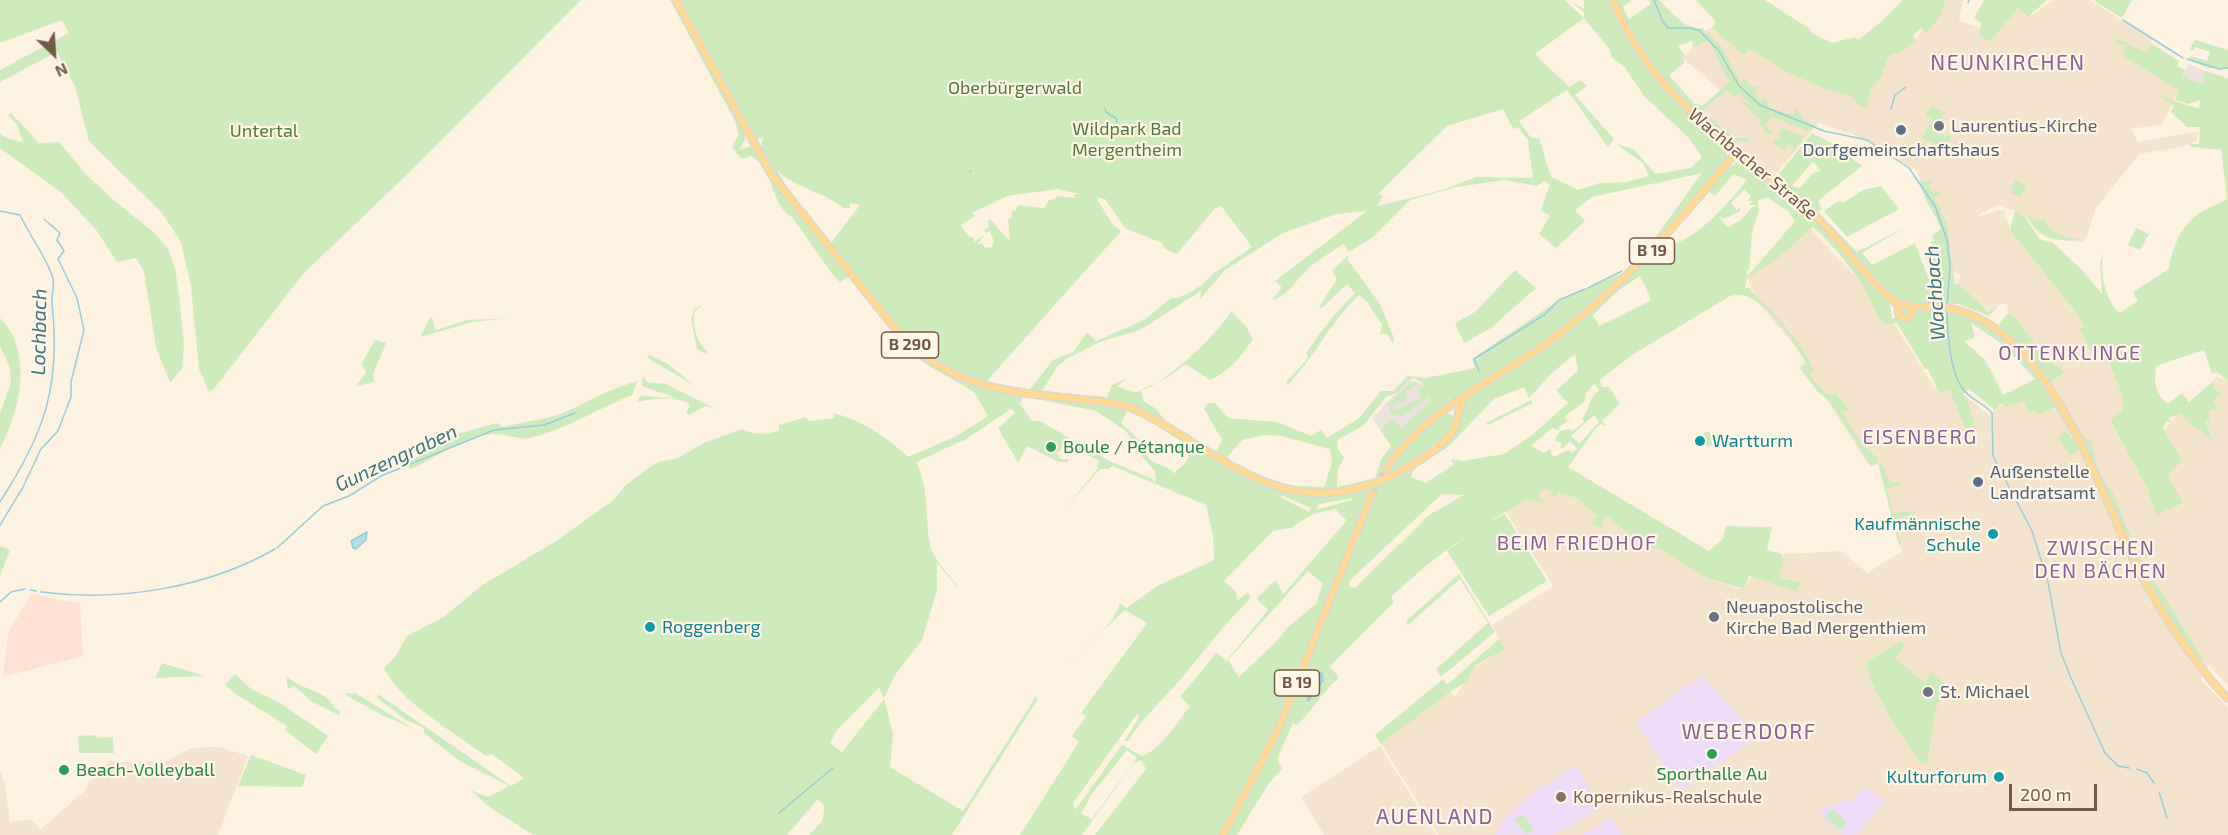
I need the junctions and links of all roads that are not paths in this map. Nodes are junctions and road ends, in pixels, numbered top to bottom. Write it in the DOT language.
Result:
graph roads {
  1 [pos="676,0"];
  2 [pos="1613,0"];
  3 [pos="1723,142"];
  4 [pos="1735,151"];
  5 [pos="1743,158"];
  6 [pos="1728,160"];
  7 [pos="1900,306"];
  8 [pos="1911,308"];
  9 [pos="1465,396"];
  10 [pos="1451,405"];
  11 [pos="1437,415"];
  12 [pos="1455,415"];
  13 [pos="1386,469"];
  14 [pos="1372,494"];
  15 [pos="2228,699"];
  16 [pos="1223,835"];
  1 -- 12 [label="main road, B 290"];
  2 -- 3 [label="main road, Wachbacher Straße"];
  3 -- 4 [label="main road, Wachbacher Straße"];
  3 -- 6 [label="main road"];
  4 -- 5 [label="main road, Wachbacher Straße"];
  4 -- 6 [label="main road, B 19"];
  5 -- 6 [label="main road"];
  5 -- 7 [label="main road, Wachbacher Straße"];
  6 -- 9 [label="main road, B 19"];
  7 -- 8 [label="main road"];
  7 -- 8 [label="main road"];
  8 -- 15 [label="main road"];
  9 -- 10 [label="main road, B 19"];
  9 -- 12 [label="main road, B 290"];
  10 -- 11 [label="main road, B 19"];
  10 -- 12 [label="main road, B 290"];
  11 -- 12 [label="main road"];
  11 -- 13 [label="main road, B 19"];
  14 -- 16 [label="main road, B 19"];
}
